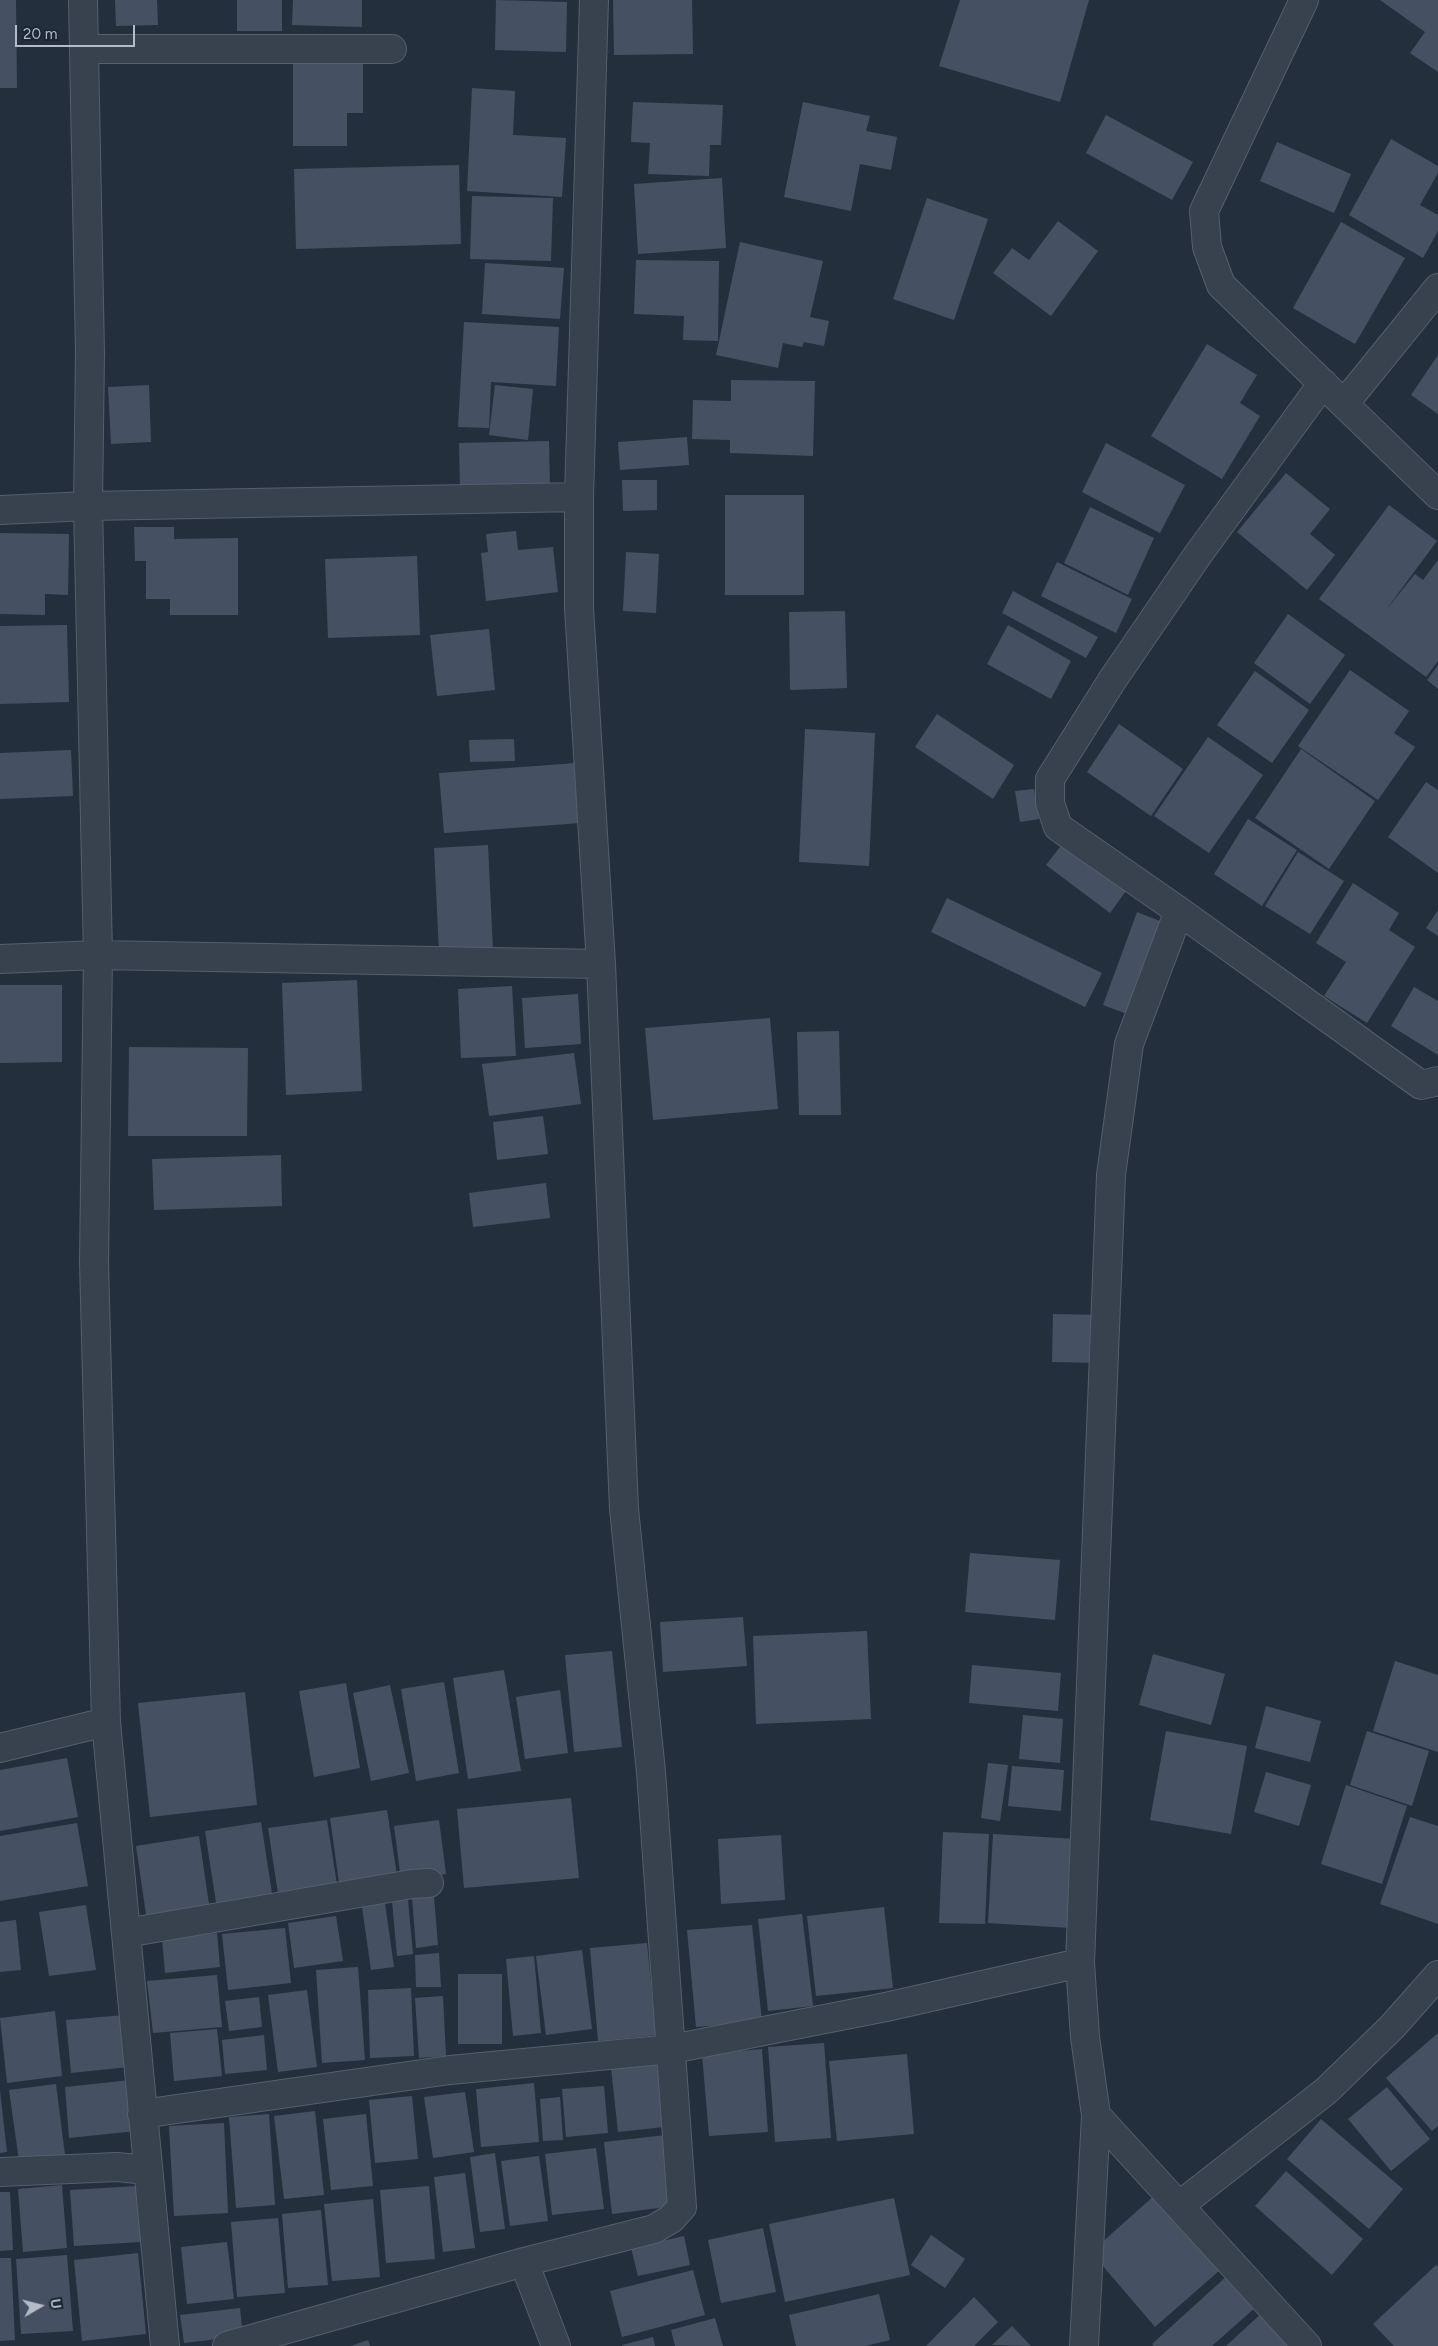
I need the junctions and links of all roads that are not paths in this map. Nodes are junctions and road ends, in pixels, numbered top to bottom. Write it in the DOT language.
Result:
graph roads {
  1 [pos="83,0"];
  2 [pos="594,0"];
  3 [pos="1304,0"];
  4 [pos="84,49"];
  5 [pos="392,50"];
  6 [pos="1438,288"];
  7 [pos="1323,383"];
  8 [pos="1344,404"];
  9 [pos="1438,495"];
  10 [pos="579,497"];
  11 [pos="88,506"];
  12 [pos="0,510"];
  13 [pos="1179,910"];
  14 [pos="98,955"];
  15 [pos="0,959"];
  16 [pos="601,964"];
  17 [pos="1438,1081"];
  18 [pos="106,1722"];
  19 [pos="0,1748"];
  20 [pos="429,1883"];
  21 [pos="126,1933"];
  22 [pos="1080,1963"];
  23 [pos="1438,1975"];
  24 [pos="672,2049"];
  25 [pos="142,2114"];
  26 [pos="1096,2115"];
  27 [pos="146,2170"];
  28 [pos="0,2172"];
  29 [pos="1180,2205"];
  30 [pos="524,2262"];
  31 [pos="165,2346"];
  32 [pos="227,2346"];
  33 [pos="556,2346"];
  34 [pos="1084,2346"];
  35 [pos="1307,2346"];
  1 -- 4 [label="street"];
  2 -- 10 [label="street"];
  3 -- 7 [label="street"];
  4 -- 5 [label="street"];
  4 -- 11 [label="street"];
  6 -- 8 [label="street"];
  7 -- 8 [label="street"];
  7 -- 13 [label="street"];
  8 -- 9 [label="street"];
  10 -- 11 [label="street"];
  10 -- 16 [label="street"];
  11 -- 12 [label="street"];
  11 -- 14 [label="street"];
  13 -- 17 [label="street"];
  13 -- 22 [label="street"];
  14 -- 15 [label="street"];
  14 -- 16 [label="street"];
  14 -- 18 [label="street"];
  16 -- 24 [label="street"];
  18 -- 19 [label="street"];
  18 -- 21 [label="street"];
  20 -- 21 [label="street"];
  21 -- 25 [label="street"];
  22 -- 24 [label="street"];
  22 -- 26 [label="street"];
  23 -- 29 [label="street"];
  24 -- 25 [label="street"];
  24 -- 30 [label="street"];
  25 -- 27 [label="street"];
  26 -- 29 [label="street"];
  26 -- 34 [label="street"];
  27 -- 28 [label="street"];
  27 -- 31 [label="street"];
  29 -- 35 [label="street"];
  30 -- 32 [label="street"];
  30 -- 33 [label="street"];
}
